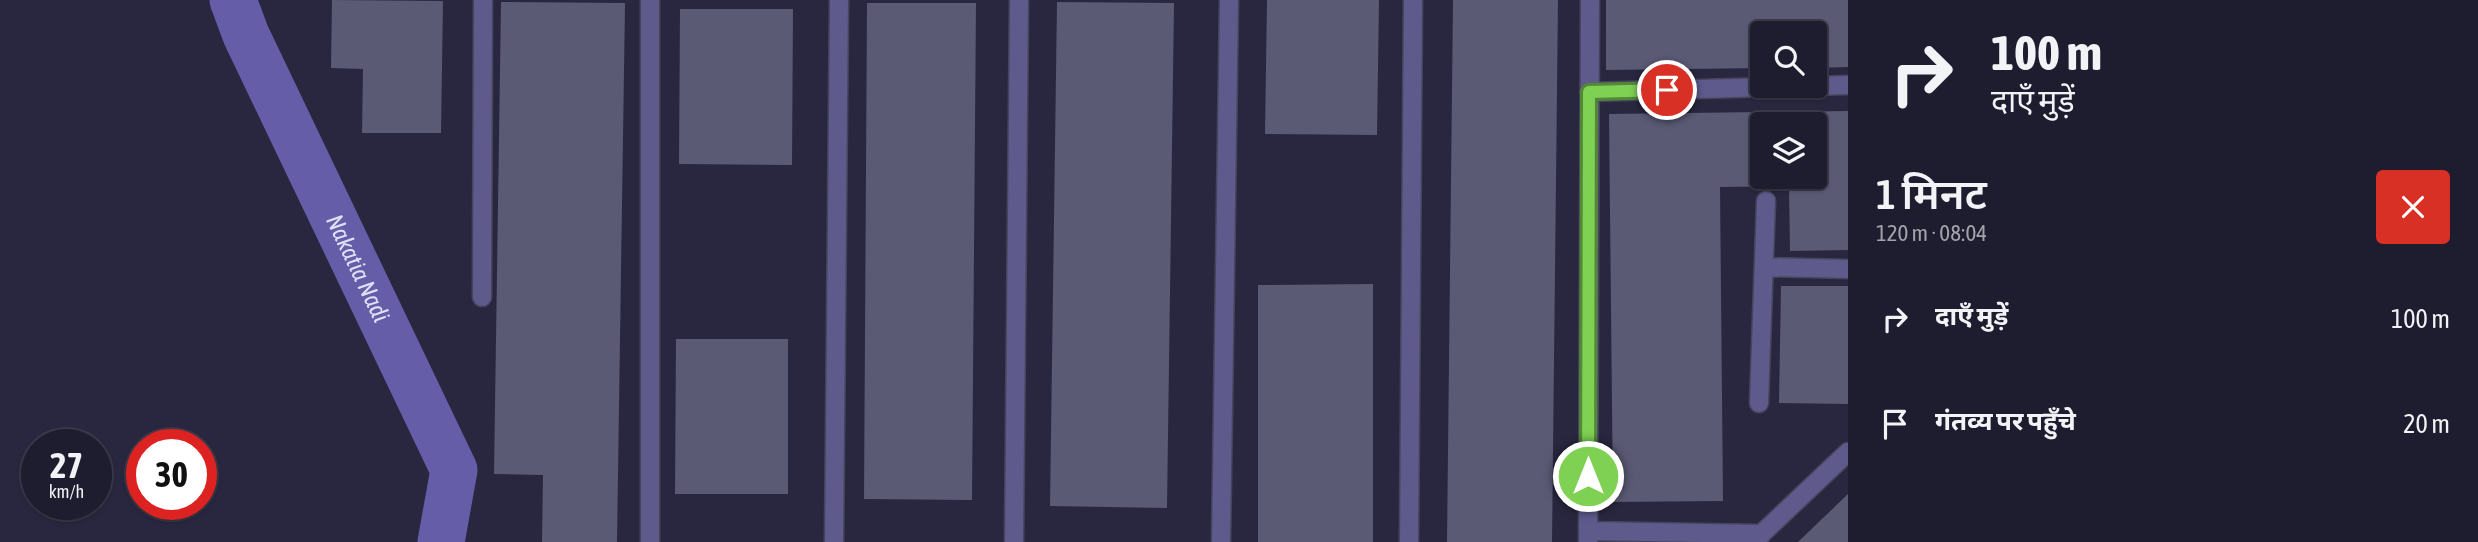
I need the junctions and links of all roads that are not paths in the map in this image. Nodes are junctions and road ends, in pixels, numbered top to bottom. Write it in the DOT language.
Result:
graph roads {
  1 [pos="483,0"];
  2 [pos="650,0"];
  3 [pos="839,0"];
  4 [pos="1019,0"];
  5 [pos="1228,0"];
  6 [pos="1413,0"];
  7 [pos="1590,0"];
  8 [pos="1848,85"];
  9 [pos="1589,92"];
  10 [pos="1766,201"];
  11 [pos="1763,267"];
  12 [pos="1848,269"];
  13 [pos="482,297"];
  14 [pos="1759,403"];
  15 [pos="1848,452"];
  16 [pos="1588,537"];
  17 [pos="1758,538"];
  18 [pos="650,542"];
  19 [pos="834,542"];
  20 [pos="1014,542"];
  21 [pos="1221,542"];
  22 [pos="1409,542"];
  1 -- 13 [label="street"];
  2 -- 18 [label="street"];
  3 -- 19 [label="street"];
  4 -- 20 [label="street"];
  5 -- 21 [label="street"];
  6 -- 22 [label="street"];
  7 -- 9 [label="street"];
  8 -- 9 [label="street"];
  9 -- 16 [label="street"];
  10 -- 11 [label="street"];
  11 -- 12 [label="street"];
  11 -- 14 [label="street"];
  15 -- 17 [label="street"];
  16 -- 17 [label="street"];
}
